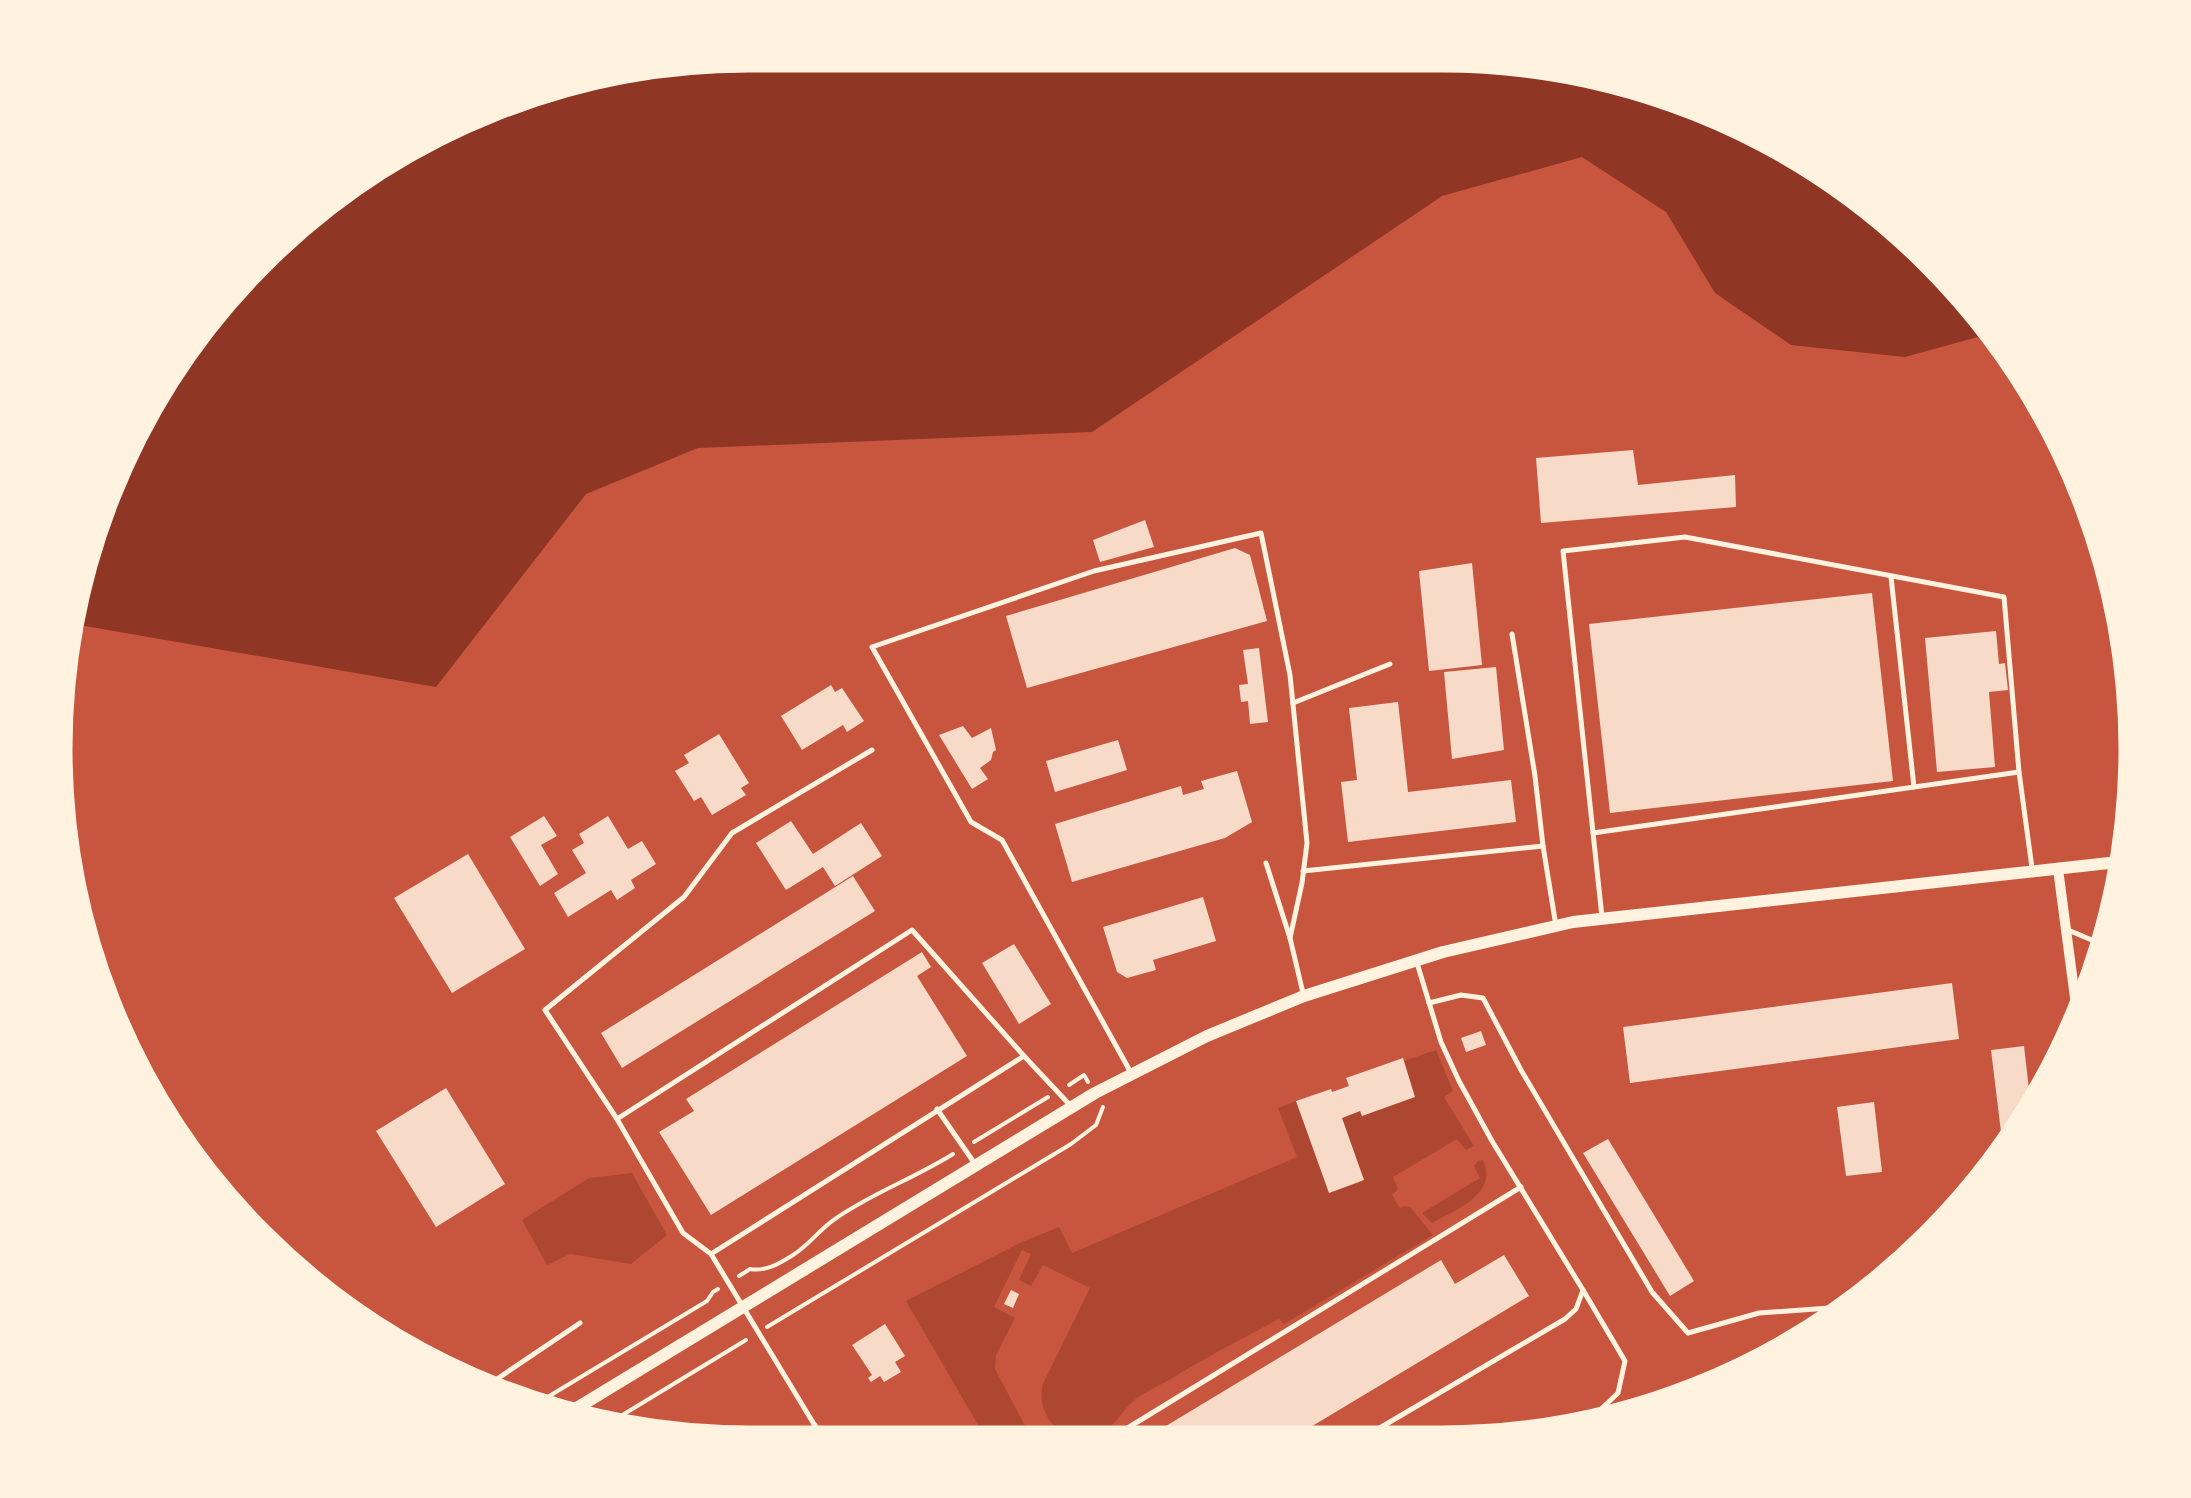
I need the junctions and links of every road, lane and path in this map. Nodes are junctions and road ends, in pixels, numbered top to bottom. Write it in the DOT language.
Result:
graph roads {
  1 [pos="1891,577"];
  2 [pos="1512,634"];
  3 [pos="1390,664"];
  4 [pos="1293,703"];
  5 [pos="872,750"];
  6 [pos="2020,772"];
  7 [pos="1914,787"];
  8 [pos="1593,833"];
  9 [pos="1543,846"];
  10 [pos="1266,863"];
  11 [pos="2111,863"];
  12 [pos="2058,869"];
  13 [pos="2033,871"];
  14 [pos="1303,872"];
  15 [pos="1602,918"];
  16 [pos="1556,926"];
  17 [pos="2066,930"];
  18 [pos="1290,938"];
  19 [pos="2093,941"];
  20 [pos="1416,960"];
  21 [pos="2075,994"];
  22 [pos="1304,996"];
  23 [pos="1429,1003"];
  24 [pos="1024,1056"];
  25 [pos="1131,1074"];
  26 [pos="1057,1092"];
  27 [pos="1095,1092"];
  28 [pos="1071,1106"];
  29 [pos="937,1109"];
  30 [pos="617,1119"];
  31 [pos="964,1148"];
  32 [pos="975,1164"];
  33 [pos="1520,1188"];
  34 [pos="710,1254"];
  35 [pos="728,1283"];
  36 [pos="1583,1290"];
  37 [pos="744,1308"];
  38 [pos="1827,1308"];
  39 [pos="580,1323"];
  40 [pos="758,1332"];
  41 [pos="497,1379"];
  42 [pos="548,1397"];
  43 [pos="580,1406"];
  44 [pos="1602,1409"];
  45 [pos="621,1416"];
  46 [pos="815,1425"];
  47 [pos="813,1428"];
  48 [pos="817,1428"];
  49 [pos="1128,1428"];
  50 [pos="1380,1428"];
  1 -- 6 [label="lane"];
  1 -- 7 [label="lane"];
  1 -- 8 [label="lane"];
  2 -- 9 [label="lane"];
  3 -- 4 [label="lane"];
  4 -- 14 [label="lane"];
  4 -- 25 [label="lane"];
  5 -- 30 [label="lane"];
  6 -- 7 [label="lane"];
  6 -- 13 [label="lane"];
  7 -- 8 [label="lane"];
  8 -- 15 [label="lane"];
  9 -- 14 [label="lane"];
  9 -- 16 [label="lane"];
  10 -- 18 [label="lane"];
  11 -- 12 [label="street"];
  12 -- 13 [label="street"];
  12 -- 17 [label="street"];
  13 -- 15 [label="street"];
  14 -- 18 [label="lane"];
  15 -- 16 [label="street"];
  16 -- 20 [label="street"];
  17 -- 19 [label="lane"];
  17 -- 21 [label="street"];
  18 -- 22 [label="lane"];
  20 -- 22 [label="street"];
  20 -- 23 [label="lane"];
  22 -- 25 [label="street"];
  23 -- 33 [label="lane"];
  23 -- 38 [label="lane"];
  24 -- 26 [label="lane"];
  24 -- 29 [label="lane"];
  24 -- 30 [label="lane"];
  25 -- 27 [label="street"];
  26 -- 27 [label="path"];
  26 -- 28 [label="lane"];
  26 -- 31 [label="path"];
  27 -- 28 [label="street"];
  27 -- 40 [label="path"];
  28 -- 32 [label="street"];
  29 -- 31 [label="lane"];
  29 -- 34 [label="lane"];
  30 -- 34 [label="lane"];
  31 -- 32 [label="lane"];
  31 -- 35 [label="path"];
  32 -- 37 [label="street"];
  33 -- 36 [label="lane"];
  33 -- 49 [label="lane"];
  34 -- 35 [label="lane"];
  35 -- 37 [label="lane"];
  35 -- 42 [label="path"];
  36 -- 44 [label="lane"];
  36 -- 50 [label="lane"];
  37 -- 40 [label="lane"];
  37 -- 43 [label="street"];
  39 -- 41 [label="lane"];
  40 -- 45 [label="path"];
  40 -- 46 [label="lane"];
  46 -- 47 [label="lane"];
  46 -- 48 [label="lane"];
}
